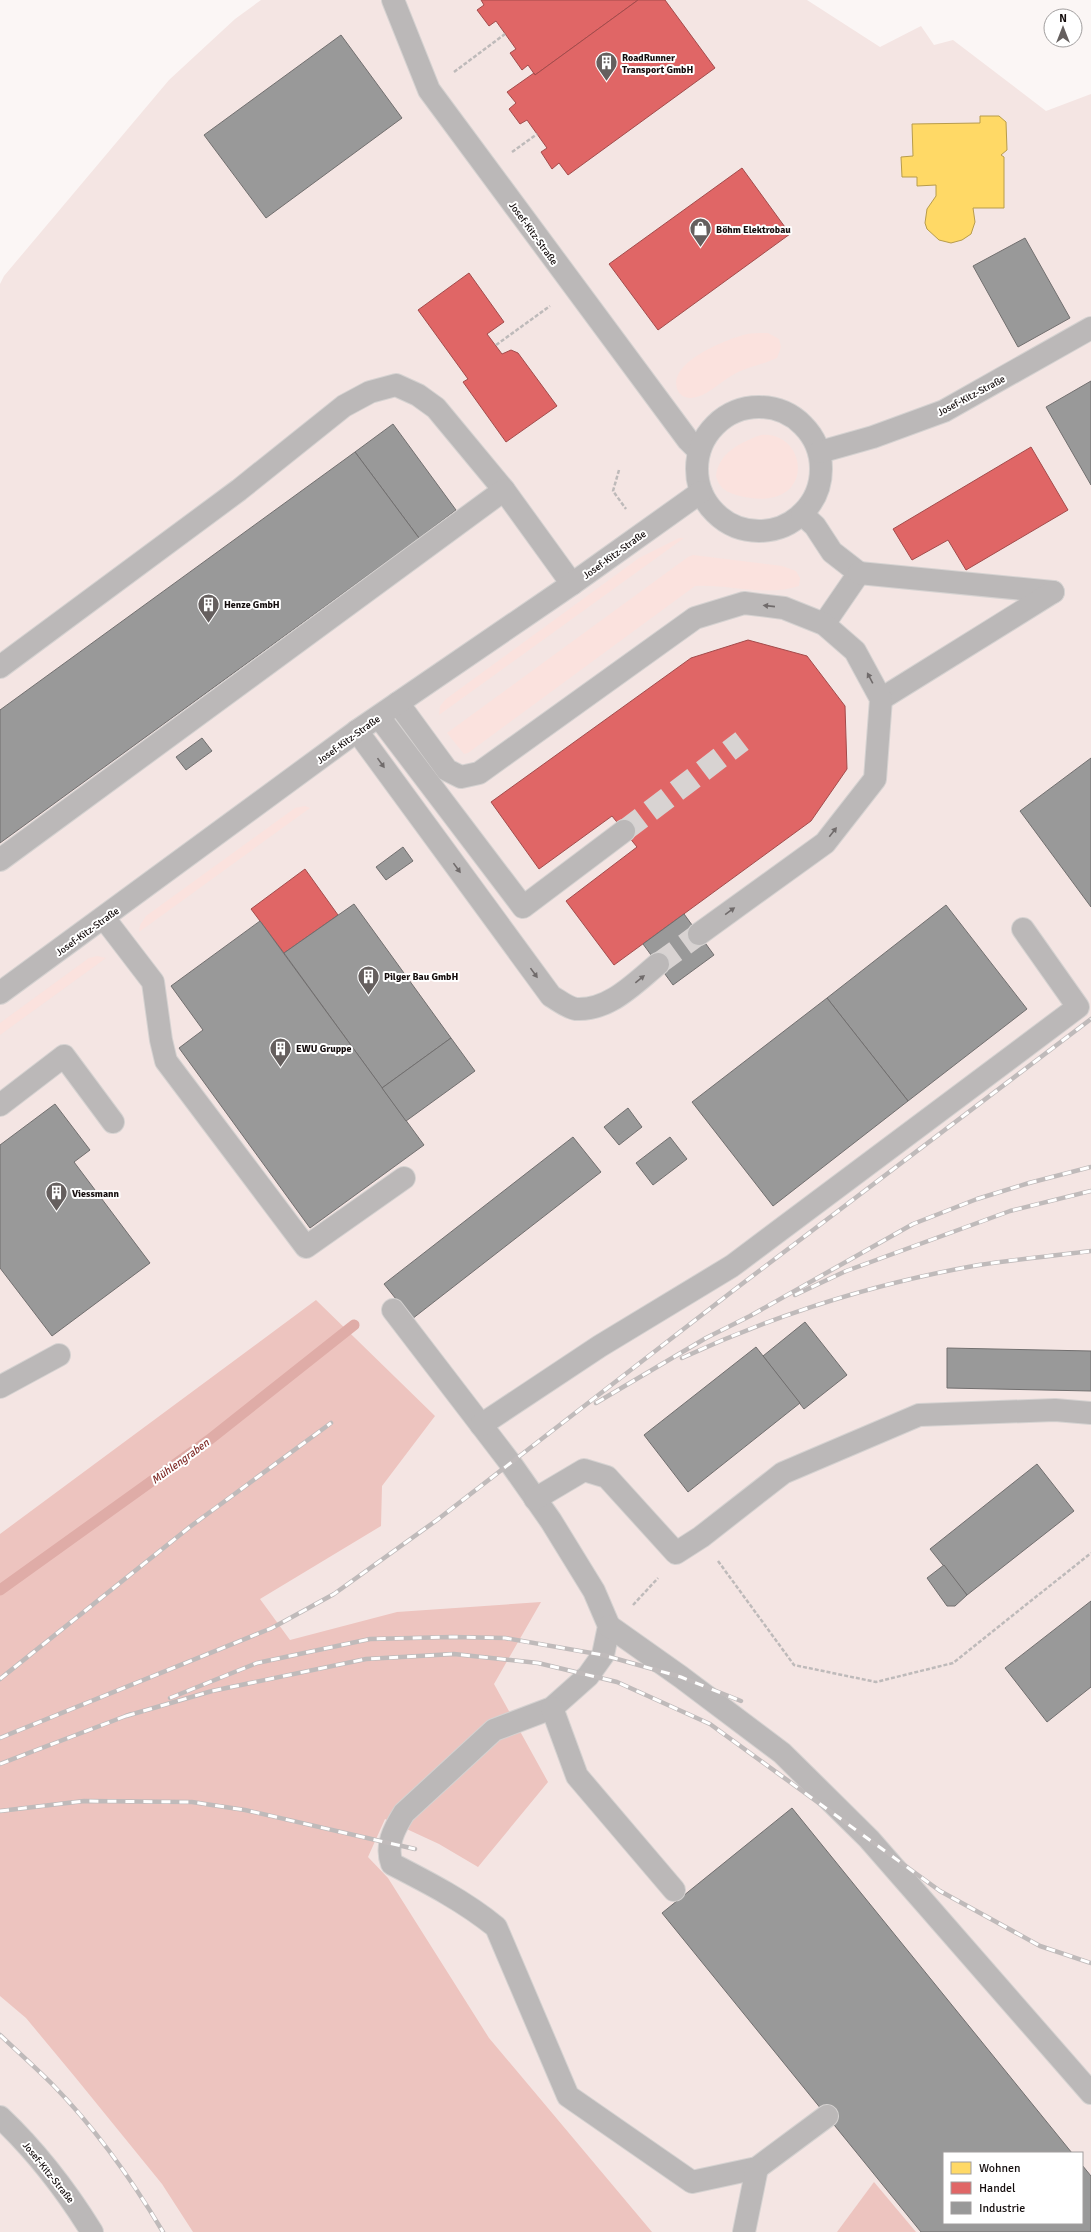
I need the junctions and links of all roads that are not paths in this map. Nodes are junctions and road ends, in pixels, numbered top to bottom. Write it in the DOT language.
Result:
graph roads {
  1 [pos="393,0"];
  2 [pos="1091,328"];
  3 [pos="699,451"];
  4 [pos="820,452"];
  5 [pos="504,490"];
  6 [pos="701,492"];
  7 [pos="802,514"];
  8 [pos="859,573"];
  9 [pos="572,584"];
  10 [pos="824,624"];
  11 [pos="0,667"];
  12 [pos="881,699"];
  13 [pos="398,703"];
  14 [pos="379,717"];
  15 [pos="358,731"];
  16 [pos="624,831"];
  17 [pos="0,860"];
  18 [pos="104,918"];
  19 [pos="1023,929"];
  20 [pos="699,934"];
  21 [pos="658,964"];
  22 [pos="0,993"];
  23 [pos="0,1105"];
  24 [pos="113,1122"];
  25 [pos="404,1178"];
  26 [pos="393,1310"];
  27 [pos="59,1355"];
  28 [pos="0,1387"];
  29 [pos="1091,1413"];
  30 [pos="480,1425"];
  31 [pos="535,1499"];
  32 [pos="609,1626"];
  33 [pos="552,1708"];
  34 [pos="674,1890"];
  35 [pos="1091,2093"];
  36 [pos="827,2116"];
  37 [pos="0,2117"];
  38 [pos="757,2168"];
  39 [pos="92,2232"];
  40 [pos="744,2232"];
  1 -- 3 [label="street, Josef-Kitz-Straße"];
  2 -- 4 [label="street, Josef-Kitz-Straße"];
  3 -- 4 [label="street"];
  3 -- 6 [label="street"];
  4 -- 7 [label="street"];
  5 -- 9 [label="street"];
  5 -- 11 [label="street"];
  5 -- 17 [label="street"];
  6 -- 7 [label="street"];
  6 -- 9 [label="street, Josef-Kitz-Straße"];
  7 -- 8 [label="street"];
  8 -- 10 [label="street"];
  8 -- 12 [label="street"];
  9 -- 13 [label="street, Josef-Kitz-Straße"];
  12 -- 10 [label="street, one-way"];
  10 -- 13 [label="street, one-way"];
  20 -- 12 [label="street, one-way"];
  13 -- 14 [label="street, Josef-Kitz-Straße"];
  14 -- 15 [label="street, Josef-Kitz-Straße"];
  14 -- 16 [label="street"];
  15 -- 18 [label="street, Josef-Kitz-Straße"];
  15 -- 21 [label="street, one-way"];
  18 -- 22 [label="street, Josef-Kitz-Straße"];
  18 -- 25 [label="street"];
  19 -- 30 [label="street"];
  23 -- 24 [label="street"];
  26 -- 30 [label="street"];
  27 -- 28 [label="street"];
  29 -- 31 [label="street"];
  30 -- 31 [label="street"];
  31 -- 32 [label="street"];
  32 -- 33 [label="street"];
  32 -- 35 [label="street"];
  33 -- 34 [label="street"];
  33 -- 38 [label="street"];
  36 -- 38 [label="street"];
  37 -- 39 [label="street, Josef-Kitz-Straße"];
  38 -- 40 [label="street"];
}
